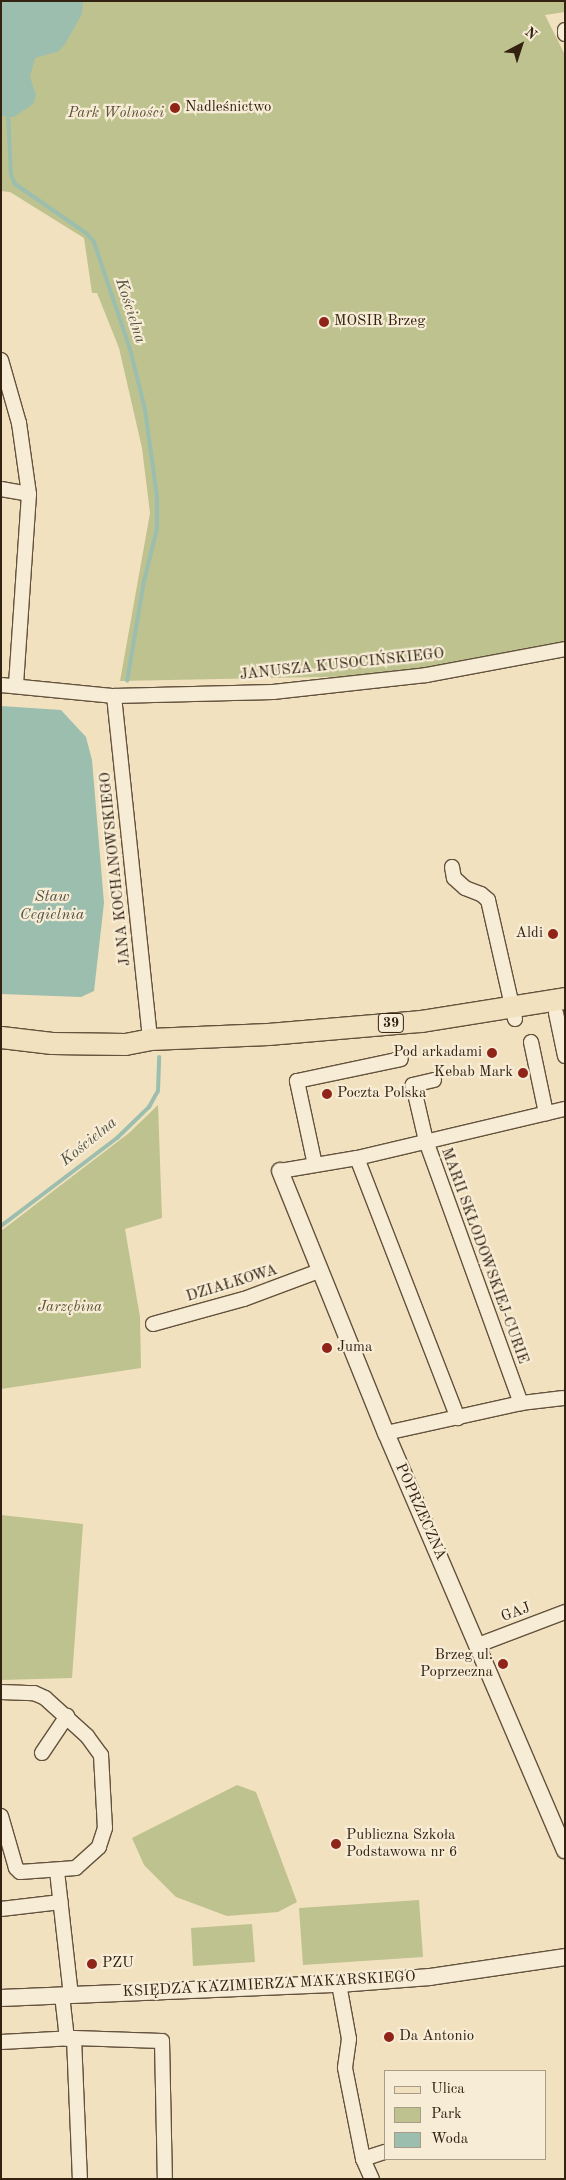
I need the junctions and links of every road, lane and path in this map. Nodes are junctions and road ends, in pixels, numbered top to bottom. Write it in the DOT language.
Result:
graph roads {
  1 [pos="1,360"];
  2 [pos="1,489"];
  3 [pos="29,494"];
  4 [pos="565,649"];
  5 [pos="1,685"];
  6 [pos="16,685"];
  7 [pos="114,696"];
  8 [pos="452,867"];
  9 [pos="562,1007"];
  10 [pos="514,1013"];
  11 [pos="6,1038"];
  12 [pos="150,1038"];
  13 [pos="530,1042"];
  14 [pos="565,1056"];
  15 [pos="401,1059"];
  16 [pos="434,1080"];
  17 [pos="565,1109"];
  18 [pos="546,1113"];
  19 [pos="426,1141"];
  20 [pos="357,1158"];
  21 [pos="315,1165"];
  22 [pos="280,1172"];
  23 [pos="319,1271"];
  24 [pos="153,1324"];
  25 [pos="562,1398"];
  26 [pos="521,1403"];
  27 [pos="458,1418"];
  28 [pos="386,1434"];
  29 [pos="565,1612"];
  30 [pos="478,1645"];
  31 [pos="1,1692"];
  32 [pos="67,1716"];
  33 [pos="42,1753"];
  34 [pos="1,1816"];
  35 [pos="565,1850"];
  36 [pos="57,1871"];
  37 [pos="61,1902"];
  38 [pos="1,1909"];
  39 [pos="565,1957"];
  40 [pos="339,1984"];
  41 [pos="66,1995"];
  42 [pos="1,1998"];
  43 [pos="70,2038"];
  44 [pos="1,2042"];
  45 [pos="384,2152"];
  46 [pos="363,2159"];
  47 [pos="80,2179"];
  48 [pos="165,2179"];
  49 [pos="372,2179"];
  1 -- 3 [label="street"];
  2 -- 3 [label="street"];
  3 -- 6 [label="street"];
  4 -- 7 [label="street, JANUSZA KUSOCIŃSKIEGO"];
  5 -- 6 [label="street, JANUSZA KUSOCIŃSKIEGO"];
  6 -- 7 [label="street, JANUSZA KUSOCIŃSKIEGO"];
  7 -- 12 [label="street, JANA KOCHANOWSKIEGO"];
  8 -- 10 [label="street"];
  9 -- 10 [label="main road, 39"];
  9 -- 14 [label="street"];
  10 -- 12 [label="main road, 39"];
  11 -- 12 [label="main road, 39"];
  13 -- 18 [label="street"];
  15 -- 21 [label="street"];
  16 -- 19 [label="street"];
  17 -- 18 [label="street, MARII SKŁODOWSKIEJ-CURIE"];
  18 -- 19 [label="street, MARII SKŁODOWSKIEJ-CURIE"];
  19 -- 20 [label="street"];
  19 -- 26 [label="street, MARII SKŁODOWSKIEJ-CURIE"];
  20 -- 21 [label="street"];
  20 -- 27 [label="street"];
  21 -- 22 [label="street"];
  22 -- 23 [label="street, POPRZECZNA"];
  23 -- 24 [label="street, DZIAŁKOWA"];
  23 -- 28 [label="street, POPRZECZNA"];
  25 -- 26 [label="street"];
  26 -- 27 [label="street"];
  27 -- 28 [label="street"];
  28 -- 30 [label="street, POPRZECZNA"];
  29 -- 30 [label="street, GAJ"];
  30 -- 35 [label="street, POPRZECZNA"];
  31 -- 32 [label="street"];
  32 -- 33 [label="street"];
  32 -- 36 [label="street"];
  34 -- 36 [label="street"];
  36 -- 37 [label="street"];
  37 -- 38 [label="street"];
  37 -- 41 [label="street"];
  39 -- 40 [label="street, KSIĘDZA KAZIMIERZA MAKARSKIEGO"];
  40 -- 41 [label="street, KSIĘDZA KAZIMIERZA MAKARSKIEGO"];
  40 -- 46 [label="street"];
  41 -- 42 [label="street, KSIĘDZA KAZIMIERZA MAKARSKIEGO"];
  41 -- 43 [label="street"];
  43 -- 44 [label="street"];
  43 -- 47 [label="street"];
  43 -- 48 [label="street"];
  45 -- 46 [label="street"];
  46 -- 49 [label="street"];
}
